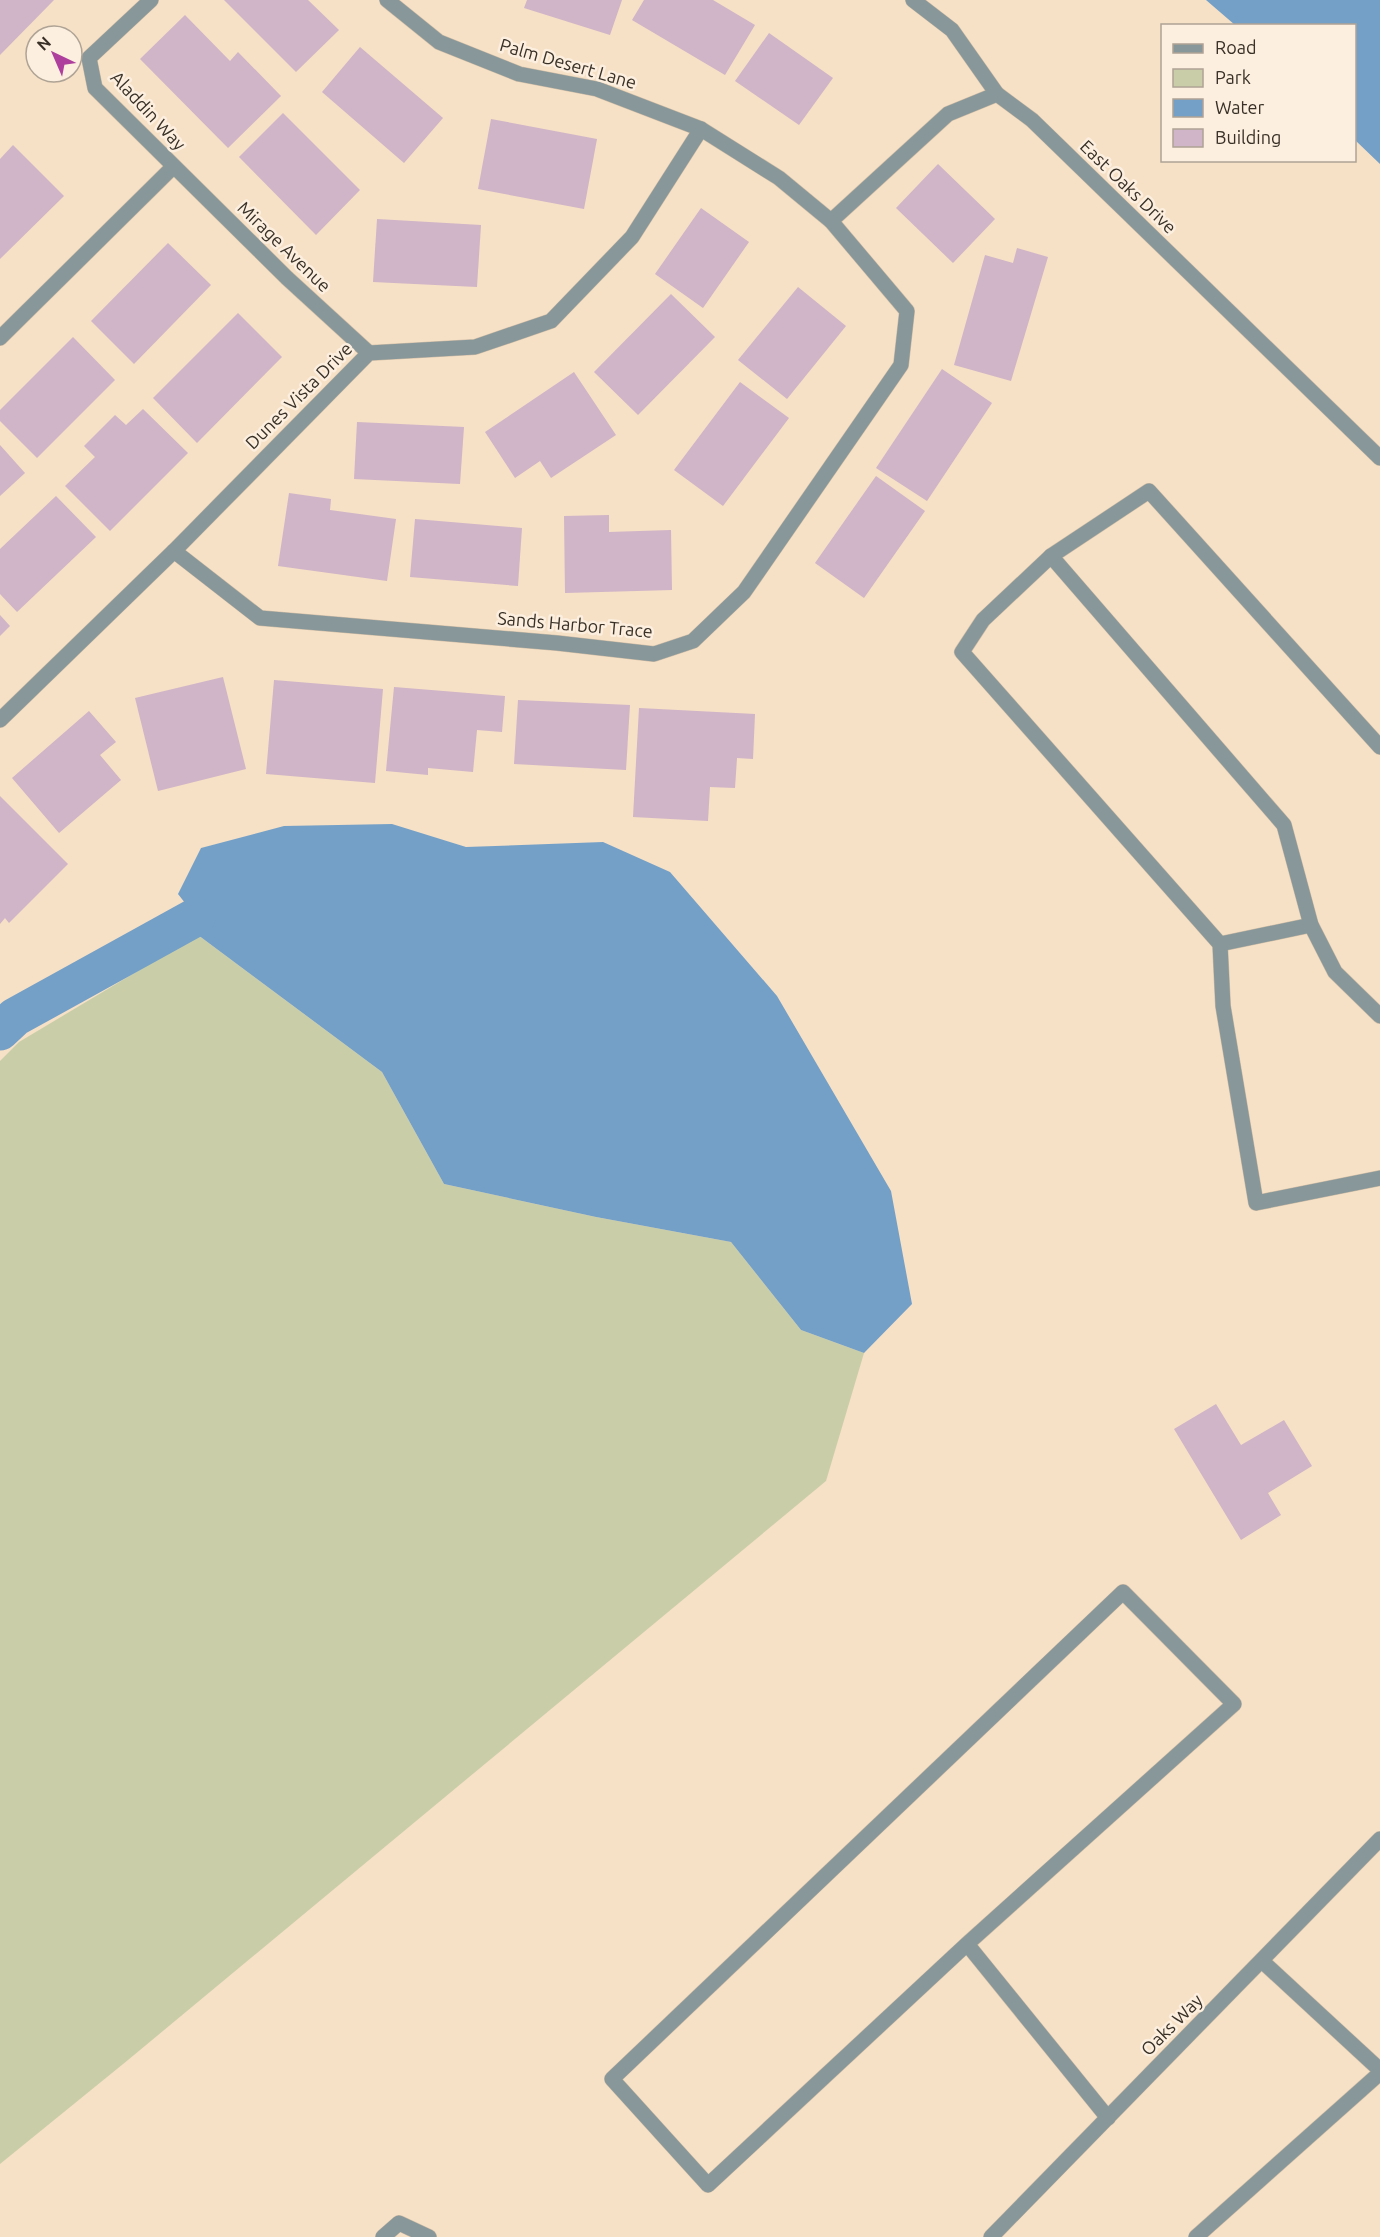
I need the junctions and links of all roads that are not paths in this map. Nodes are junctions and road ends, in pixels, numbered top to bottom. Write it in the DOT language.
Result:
graph roads {
  1 [pos="151,0"];
  2 [pos="387,0"];
  3 [pos="913,0"];
  4 [pos="997,94"];
  5 [pos="701,129"];
  6 [pos="173,167"];
  7 [pos="831,221"];
  8 [pos="0,338"];
  9 [pos="369,353"];
  10 [pos="1380,458"];
  11 [pos="174,550"];
  12 [pos="1051,556"];
  13 [pos="0,720"];
  14 [pos="1380,747"];
  15 [pos="1311,925"];
  16 [pos="1220,944"];
  17 [pos="1380,1016"];
  18 [pos="1380,1178"];
  19 [pos="1380,1839"];
  20 [pos="967,1944"];
  21 [pos="1262,1961"];
  22 [pos="1380,2072"];
  23 [pos="1108,2118"];
  24 [pos="383,2237"];
  25 [pos="429,2237"];
  26 [pos="992,2237"];
  27 [pos="1196,2237"];
  1 -- 6 [label="street, Aladdin Way"];
  2 -- 5 [label="street, Palm Desert Lane"];
  3 -- 4 [label="street, East Oaks Drive"];
  4 -- 7 [label="street"];
  4 -- 10 [label="street, East Oaks Drive"];
  5 -- 7 [label="street, Palm Desert Lane"];
  5 -- 9 [label="street, Dunes Vista Drive"];
  6 -- 8 [label="street"];
  6 -- 9 [label="street, Mirage Avenue"];
  7 -- 11 [label="street, Sands Harbor Trace"];
  9 -- 11 [label="street, Dunes Vista Drive"];
  11 -- 13 [label="street, Dunes Vista Drive"];
  12 -- 14 [label="street"];
  12 -- 15 [label="street"];
  12 -- 16 [label="street"];
  15 -- 16 [label="street"];
  15 -- 17 [label="street"];
  16 -- 18 [label="street"];
  19 -- 21 [label="street, Oaks Way"];
  20 -- 20 [label="street"];
  20 -- 23 [label="street"];
  21 -- 22 [label="street"];
  21 -- 23 [label="street, Oaks Way"];
  22 -- 27 [label="street"];
  23 -- 26 [label="street, Oaks Way"];
  24 -- 25 [label="street"];
}
